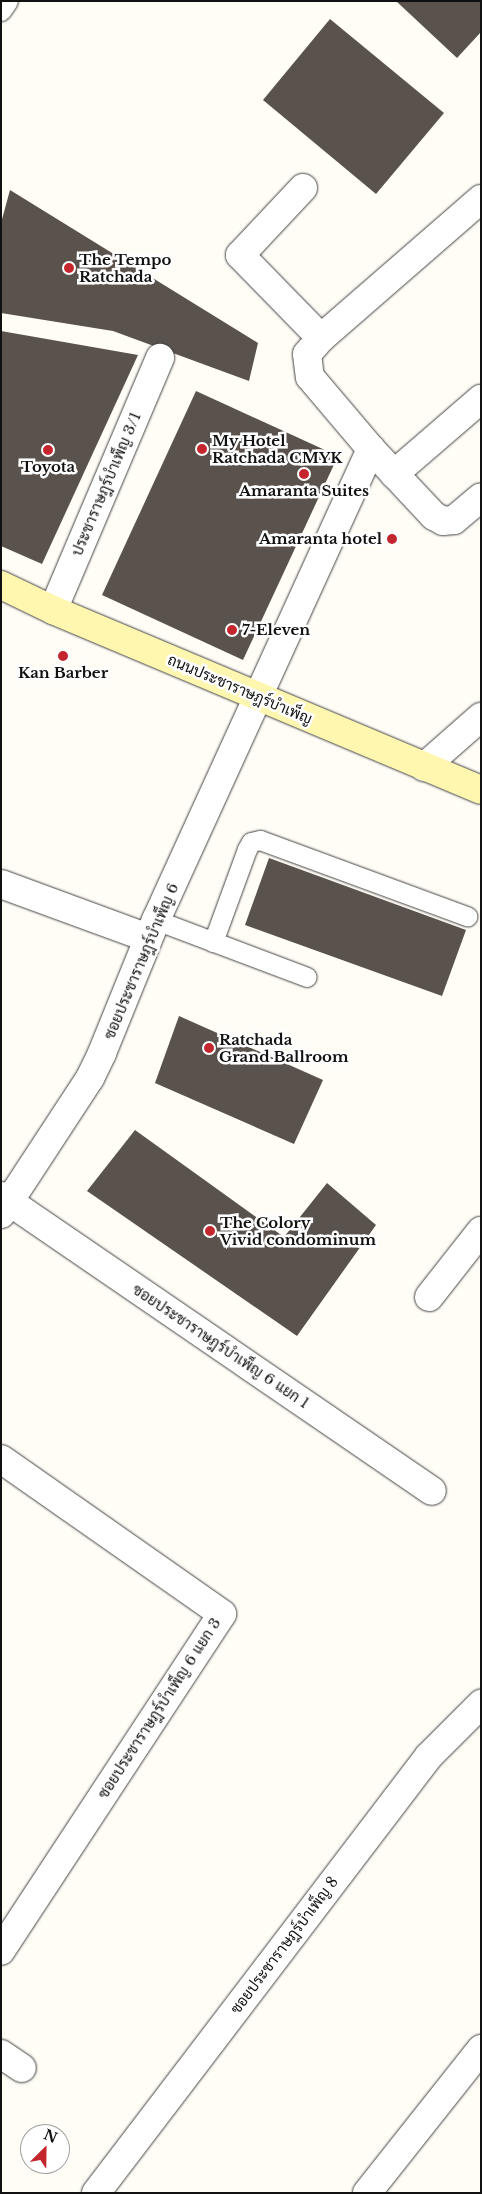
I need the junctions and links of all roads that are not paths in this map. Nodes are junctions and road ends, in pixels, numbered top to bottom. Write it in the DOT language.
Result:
graph roads {
  1 [pos="8,1"];
  2 [pos="1,11"];
  3 [pos="303,188"];
  4 [pos="481,199"];
  5 [pos="314,346"];
  6 [pos="160,358"];
  7 [pos="481,399"];
  8 [pos="371,450"];
  9 [pos="394,474"];
  10 [pos="481,497"];
  11 [pos="1,585"];
  12 [pos="53,610"];
  13 [pos="258,696"];
  14 [pos="481,717"];
  15 [pos="424,767"];
  16 [pos="481,790"];
  17 [pos="1,884"];
  18 [pos="467,916"];
  19 [pos="152,929"];
  20 [pos="213,942"];
  21 [pos="307,977"];
  22 [pos="4,1204"];
  23 [pos="481,1231"];
  24 [pos="429,1297"];
  25 [pos="1,1459"];
  26 [pos="432,1491"];
  27 [pos="481,1704"];
  28 [pos="1,1951"];
  29 [pos="481,2049"];
  30 [pos="96,2193"];
  31 [pos="367,2193"];
  1 -- 2 [label="lane"];
  3 -- 5 [label="street"];
  4 -- 5 [label="street"];
  5 -- 8 [label="street"];
  6 -- 12 [label="street, ประชาราษฎร์บำเพ็ญ 3/1"];
  7 -- 9 [label="street"];
  8 -- 9 [label="street"];
  8 -- 13 [label="street, ซอยประชาราษฎร์บำเพ็ญ 6"];
  9 -- 10 [label="street"];
  11 -- 12 [label="main road, ถนนประชาราษฎร์บำเพ็ญ"];
  12 -- 13 [label="main road, ถนนประชาราษฎร์บำเพ็ญ"];
  13 -- 15 [label="main road, ถนนประชาราษฎร์บำเพ็ญ"];
  13 -- 19 [label="street, ซอยประชาราษฎร์บำเพ็ญ 6"];
  14 -- 15 [label="street"];
  15 -- 16 [label="main road, ถนนประชาราษฎร์บำเพ็ญ"];
  17 -- 19 [label="street"];
  18 -- 20 [label="lane"];
  19 -- 20 [label="lane"];
  19 -- 22 [label="street, ซอยประชาราษฎร์บำเพ็ญ 6"];
  20 -- 21 [label="lane"];
  22 -- 26 [label="street, ซอยประชาราษฎร์บำเพ็ญ 6 แยก 1"];
  23 -- 24 [label="street"];
  25 -- 28 [label="street, ซอยประชาราษฎร์บำเพ็ญ 6 แยก 3"];
  27 -- 30 [label="street, ซอยประชาราษฎร์บำเพ็ญ 8"];
  29 -- 31 [label="street"];
}
